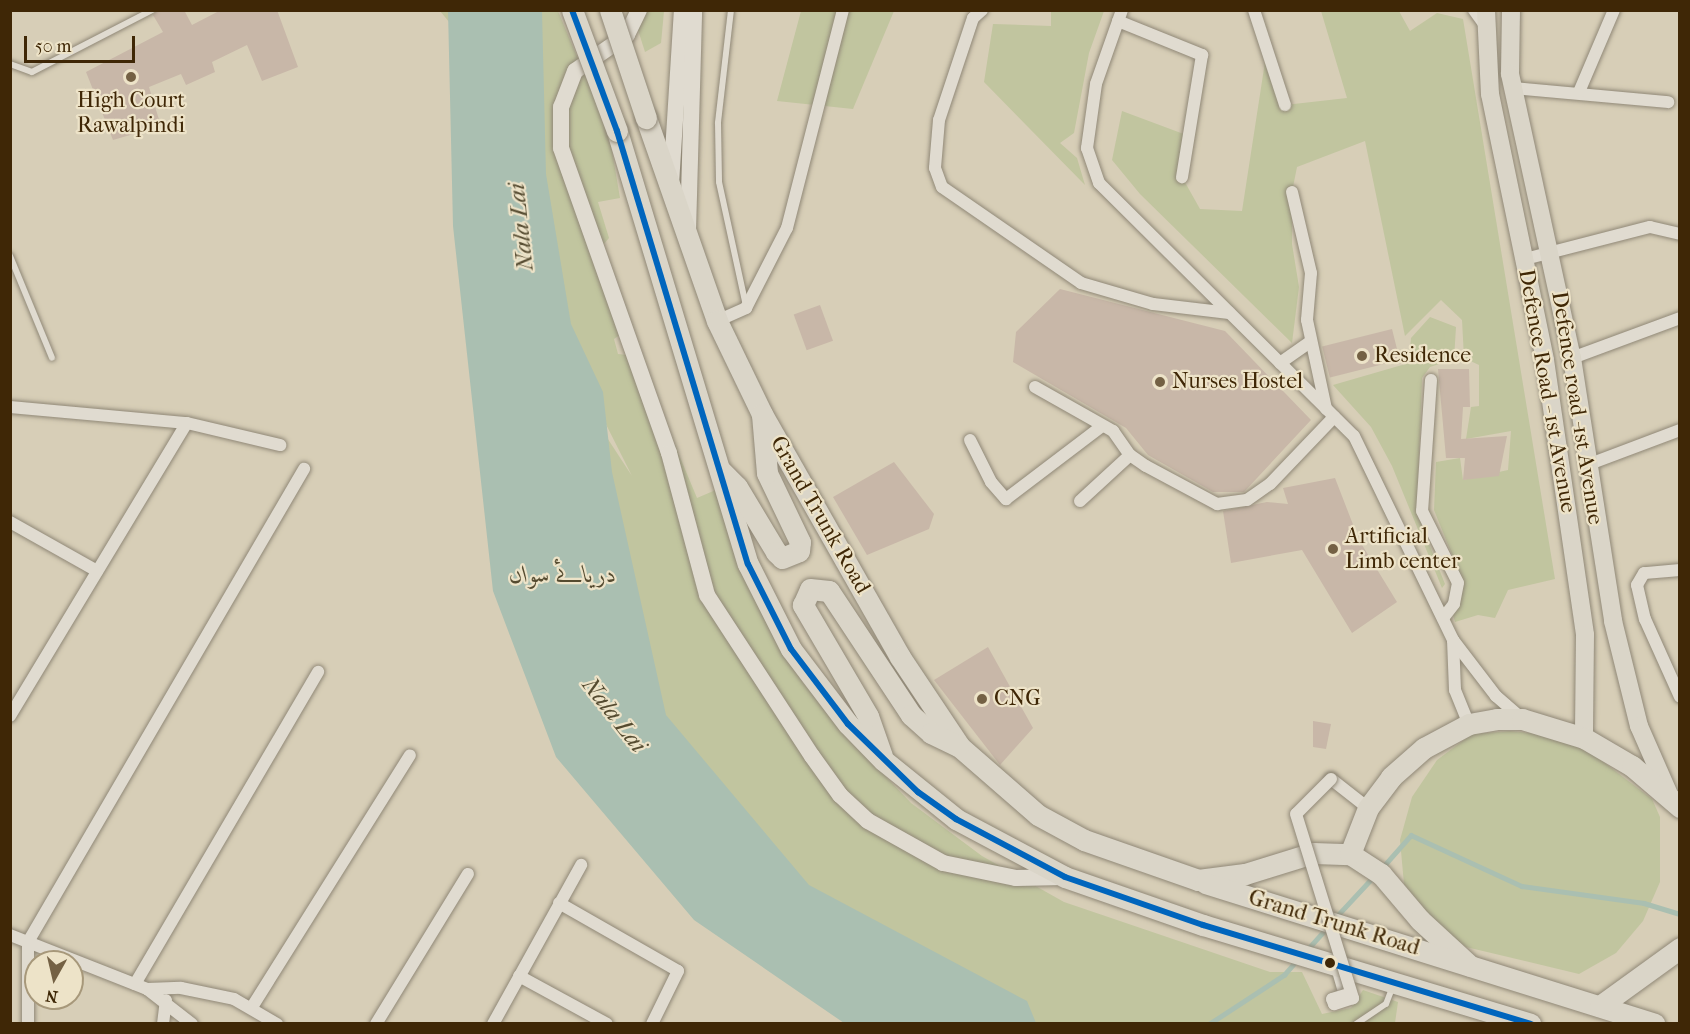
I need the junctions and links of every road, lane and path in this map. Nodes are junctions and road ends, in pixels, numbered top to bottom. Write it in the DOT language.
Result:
graph roads {
  1 [pos="152,10"];
  2 [pos="572,10"];
  3 [pos="610,10"];
  4 [pos="639,10"];
  5 [pos="682,10"];
  6 [pos="694,10"];
  7 [pos="731,10"];
  8 [pos="843,10"];
  9 [pos="982,10"];
  10 [pos="1254,10"];
  11 [pos="1510,10"];
  12 [pos="1614,10"];
  13 [pos="1481,15"];
  14 [pos="1120,16"];
  15 [pos="10,63"];
  16 [pos="1513,88"];
  17 [pos="1579,92"];
  18 [pos="1668,102"];
  19 [pos="1285,105"];
  20 [pos="1182,177"];
  21 [pos="1292,192"];
  22 [pos="671,194"];
  23 [pos="1680,234"];
  24 [pos="688,246"];
  25 [pos="1550,254"];
  26 [pos="10,256"];
  27 [pos="1525,259"];
  28 [pos="746,308"];
  29 [pos="1229,313"];
  30 [pos="1680,318"];
  31 [pos="717,321"];
  32 [pos="1310,342"];
  33 [pos="52,358"];
  34 [pos="1572,358"];
  35 [pos="1280,363"];
  36 [pos="1431,380"];
  37 [pos="1035,387"];
  38 [pos="10,407"];
  39 [pos="762,414"];
  40 [pos="1330,414"];
  41 [pos="187,423"];
  42 [pos="1101,427"];
  43 [pos="1680,430"];
  44 [pos="970,440"];
  45 [pos="280,445"];
  46 [pos="1130,455"];
  47 [pos="1587,465"];
  48 [pos="718,468"];
  49 [pos="304,469"];
  50 [pos="1080,501"];
  51 [pos="10,522"];
  52 [pos="1680,570"];
  53 [pos="97,572"];
  54 [pos="1443,618"];
  55 [pos="1453,640"];
  56 [pos="318,672"];
  57 [pos="1680,698"];
  58 [pos="10,716"];
  59 [pos="1522,719"];
  60 [pos="1469,724"];
  61 [pos="1584,738"];
  62 [pos="960,747"];
  63 [pos="410,755"];
  64 [pos="883,760"];
  65 [pos="1676,804"];
  66 [pos="1368,808"];
  67 [pos="1350,854"];
  68 [pos="581,865"];
  69 [pos="468,874"];
  70 [pos="1065,877"];
  71 [pos="1198,880"];
  72 [pos="560,903"];
  73 [pos="10,935"];
  74 [pos="28,942"];
  75 [pos="1675,953"];
  76 [pos="1326,961"];
  77 [pos="1470,966"];
  78 [pos="519,976"];
  79 [pos="1395,982"];
  80 [pos="135,984"];
  81 [pos="170,987"];
  82 [pos="147,989"];
  83 [pos="164,1004"];
  84 [pos="1600,1006"];
  85 [pos="252,1007"];
  86 [pos="28,1023"];
  87 [pos="163,1023"];
  88 [pos="192,1023"];
  89 [pos="277,1023"];
  90 [pos="376,1023"];
  91 [pos="493,1023"];
  92 [pos="607,1023"];
  93 [pos="652,1023"];
  94 [pos="1356,1023"];
  95 [pos="1530,1023"];
  96 [pos="1654,1023"];
  1 -- 15 [label="lane"];
  2 -- 48 [label="highway, Grand Trunk Road, bridge"];
  3 -- 22 [label="highway, Grand Trunk Road, bridge"];
  4 -- 70 [label="main road"];
  5 -- 22 [label="main road"];
  6 -- 24 [label="main road"];
  7 -- 28 [label="lane"];
  8 -- 28 [label="street"];
  9 -- 29 [label="street"];
  10 -- 19 [label="street"];
  11 -- 16 [label="main road, Defence road -1st Avenue"];
  12 -- 17 [label="street"];
  13 -- 27 [label="main road, Defence Road - 1st Avenue"];
  14 -- 20 [label="street"];
  14 -- 29 [label="street"];
  16 -- 17 [label="street"];
  16 -- 25 [label="main road, Defence road -1st Avenue"];
  17 -- 18 [label="street"];
  21 -- 32 [label="street"];
  22 -- 24 [label="highway, Grand Trunk Road"];
  23 -- 25 [label="street"];
  24 -- 31 [label="highway, Grand Trunk Road"];
  25 -- 27 [label="street"];
  25 -- 34 [label="main road, Defence road -1st Avenue"];
  26 -- 33 [label="lane"];
  27 -- 61 [label="main road, Defence Road - 1st Avenue"];
  28 -- 31 [label="street"];
  29 -- 35 [label="street"];
  30 -- 34 [label="street"];
  31 -- 39 [label="highway, Grand Trunk Road"];
  32 -- 35 [label="street"];
  32 -- 40 [label="street"];
  34 -- 47 [label="main road, Defence road -1st Avenue"];
  35 -- 40 [label="street"];
  36 -- 54 [label="street"];
  37 -- 42 [label="street"];
  38 -- 41 [label="street"];
  39 -- 48 [label="highway"];
  39 -- 62 [label="highway, Grand Trunk Road"];
  40 -- 46 [label="street"];
  40 -- 54 [label="street"];
  41 -- 45 [label="street"];
  41 -- 53 [label="street"];
  42 -- 44 [label="street"];
  42 -- 46 [label="street"];
  43 -- 47 [label="street"];
  46 -- 50 [label="street"];
  47 -- 65 [label="main road, Defence road -1st Avenue"];
  48 -- 64 [label="highway, Grand Trunk Road"];
  49 -- 74 [label="street"];
  51 -- 53 [label="street"];
  52 -- 57 [label="street"];
  53 -- 58 [label="street"];
  54 -- 55 [label="street"];
  55 -- 59 [label="street"];
  55 -- 60 [label="street"];
  56 -- 80 [label="street"];
  59 -- 60 [label="highway"];
  59 -- 61 [label="highway"];
  60 -- 66 [label="highway"];
  61 -- 65 [label="highway"];
  62 -- 64 [label="highway"];
  62 -- 71 [label="highway, Grand Trunk Road"];
  63 -- 85 [label="street"];
  64 -- 70 [label="highway, Grand Trunk Road"];
  66 -- 67 [label="highway"];
  66 -- 76 [label="street, bridge"];
  67 -- 71 [label="highway, Grand Trunk Road"];
  67 -- 77 [label="highway, Grand Trunk Road"];
  68 -- 72 [label="street"];
  69 -- 90 [label="street"];
  70 -- 76 [label="highway, Grand Trunk Road"];
  71 -- 77 [label="highway, Grand Trunk Road"];
  72 -- 78 [label="street"];
  72 -- 93 [label="street"];
  73 -- 74 [label="street"];
  74 -- 80 [label="street"];
  74 -- 86 [label="street"];
  75 -- 84 [label="highway"];
  76 -- 79 [label="highway, Grand Trunk Road"];
  77 -- 84 [label="highway, Grand Trunk Road"];
  78 -- 91 [label="street"];
  78 -- 92 [label="street"];
  79 -- 94 [label="lane"];
  79 -- 95 [label="highway, Grand Trunk Road"];
  80 -- 82 [label="street"];
  81 -- 82 [label="street"];
  81 -- 83 [label="street"];
  81 -- 85 [label="street"];
  82 -- 83 [label="street"];
  83 -- 87 [label="street"];
  83 -- 88 [label="street"];
  84 -- 96 [label="highway, Grand Trunk Road"];
  85 -- 89 [label="street"];
}
